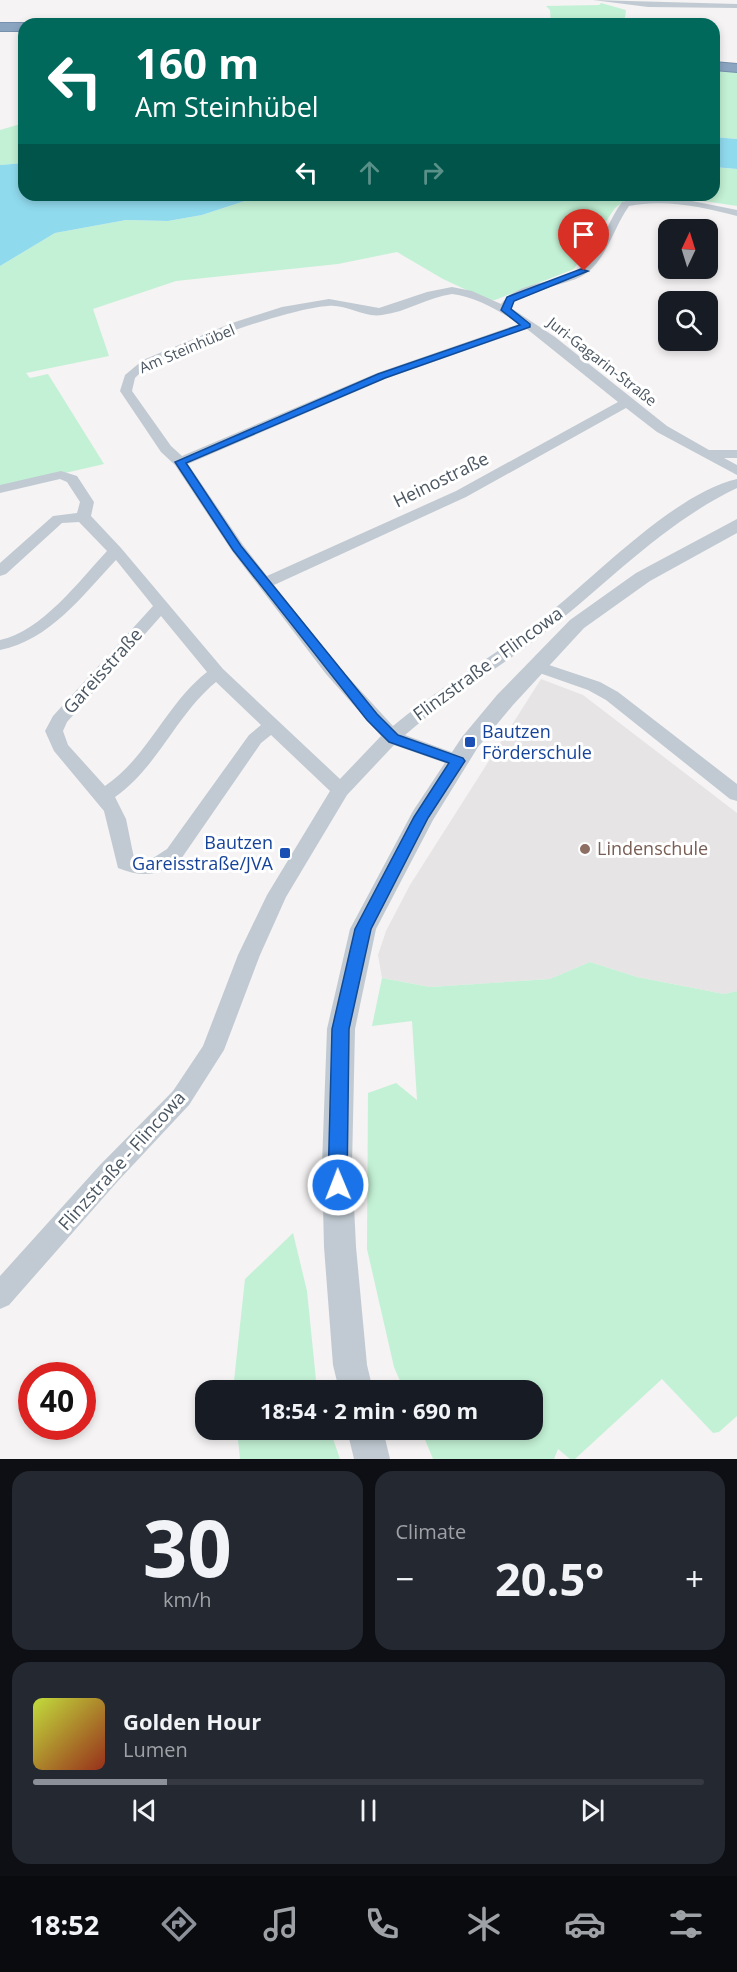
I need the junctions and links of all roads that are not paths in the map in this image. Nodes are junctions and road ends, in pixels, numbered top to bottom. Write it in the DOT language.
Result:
graph roads {
  1 [pos="597,0"];
  2 [pos="737,7"];
  3 [pos="0,29"];
  4 [pos="18,29"];
  5 [pos="720,62"];
  6 [pos="737,63"];
  7 [pos="720,67"];
  8 [pos="737,68"];
  9 [pos="737,213"];
  10 [pos="506,310"];
  11 [pos="527,326"];
  12 [pos="628,403"];
  13 [pos="706,454"];
  14 [pos="737,454"];
  15 [pos="180,462"];
  16 [pos="737,471"];
  17 [pos="737,483"];
  18 [pos="0,489"];
  19 [pos="83,517"];
  20 [pos="737,525"];
  21 [pos="116,551"];
  22 [pos="0,571"];
  23 [pos="265,583"];
  24 [pos="161,606"];
  25 [pos="0,645"];
  26 [pos="537,666"];
  27 [pos="217,673"];
  28 [pos="271,726"];
  29 [pos="393,738"];
  30 [pos="458,761"];
  31 [pos="340,790"];
  32 [pos="737,794"];
  33 [pos="103,796"];
  34 [pos="0,1296"];
  35 [pos="354,1380"];
  36 [pos="367,1440"];
  37 [pos="372,1459"];
  1 -- 2 [label="street"];
  3 -- 4 [label="highway"];
  5 -- 6 [label="highway"];
  7 -- 8 [label="highway"];
  9 -- 10 [label="street"];
  10 -- 11 [label="street, Juri-Gagarin-Straße"];
  10 -- 15 [label="street, Am Steinhübel"];
  11 -- 12 [label="street, Juri-Gagarin-Straße"];
  11 -- 15 [label="street"];
  12 -- 13 [label="street, Juri-Gagarin-Straße"];
  12 -- 23 [label="street, Heinostraße"];
  13 -- 14 [label="street"];
  13 -- 16 [label="street, Juri-Gagarin-Straße"];
  15 -- 23 [label="street, Am Steinhübel"];
  17 -- 29 [label="street, Flinzstraße - Flincowa"];
  18 -- 19 [label="street"];
  19 -- 21 [label="street"];
  19 -- 22 [label="street"];
  20 -- 26 [label="street"];
  21 -- 24 [label="street"];
  21 -- 25 [label="street"];
  23 -- 29 [label="street, Am Steinhübel"];
  24 -- 27 [label="street"];
  24 -- 33 [label="street, Gareisstraße"];
  26 -- 30 [label="street"];
  26 -- 32 [label="street"];
  27 -- 28 [label="street"];
  27 -- 33 [label="street"];
  28 -- 31 [label="street"];
  28 -- 33 [label="street, Gareisstraße"];
  29 -- 30 [label="street, Am Steinhübel"];
  29 -- 31 [label="street, Flinzstraße - Flincowa"];
  30 -- 35 [label="street"];
  31 -- 34 [label="street, Flinzstraße - Flincowa"];
  36 -- 37 [label="street"];
}
